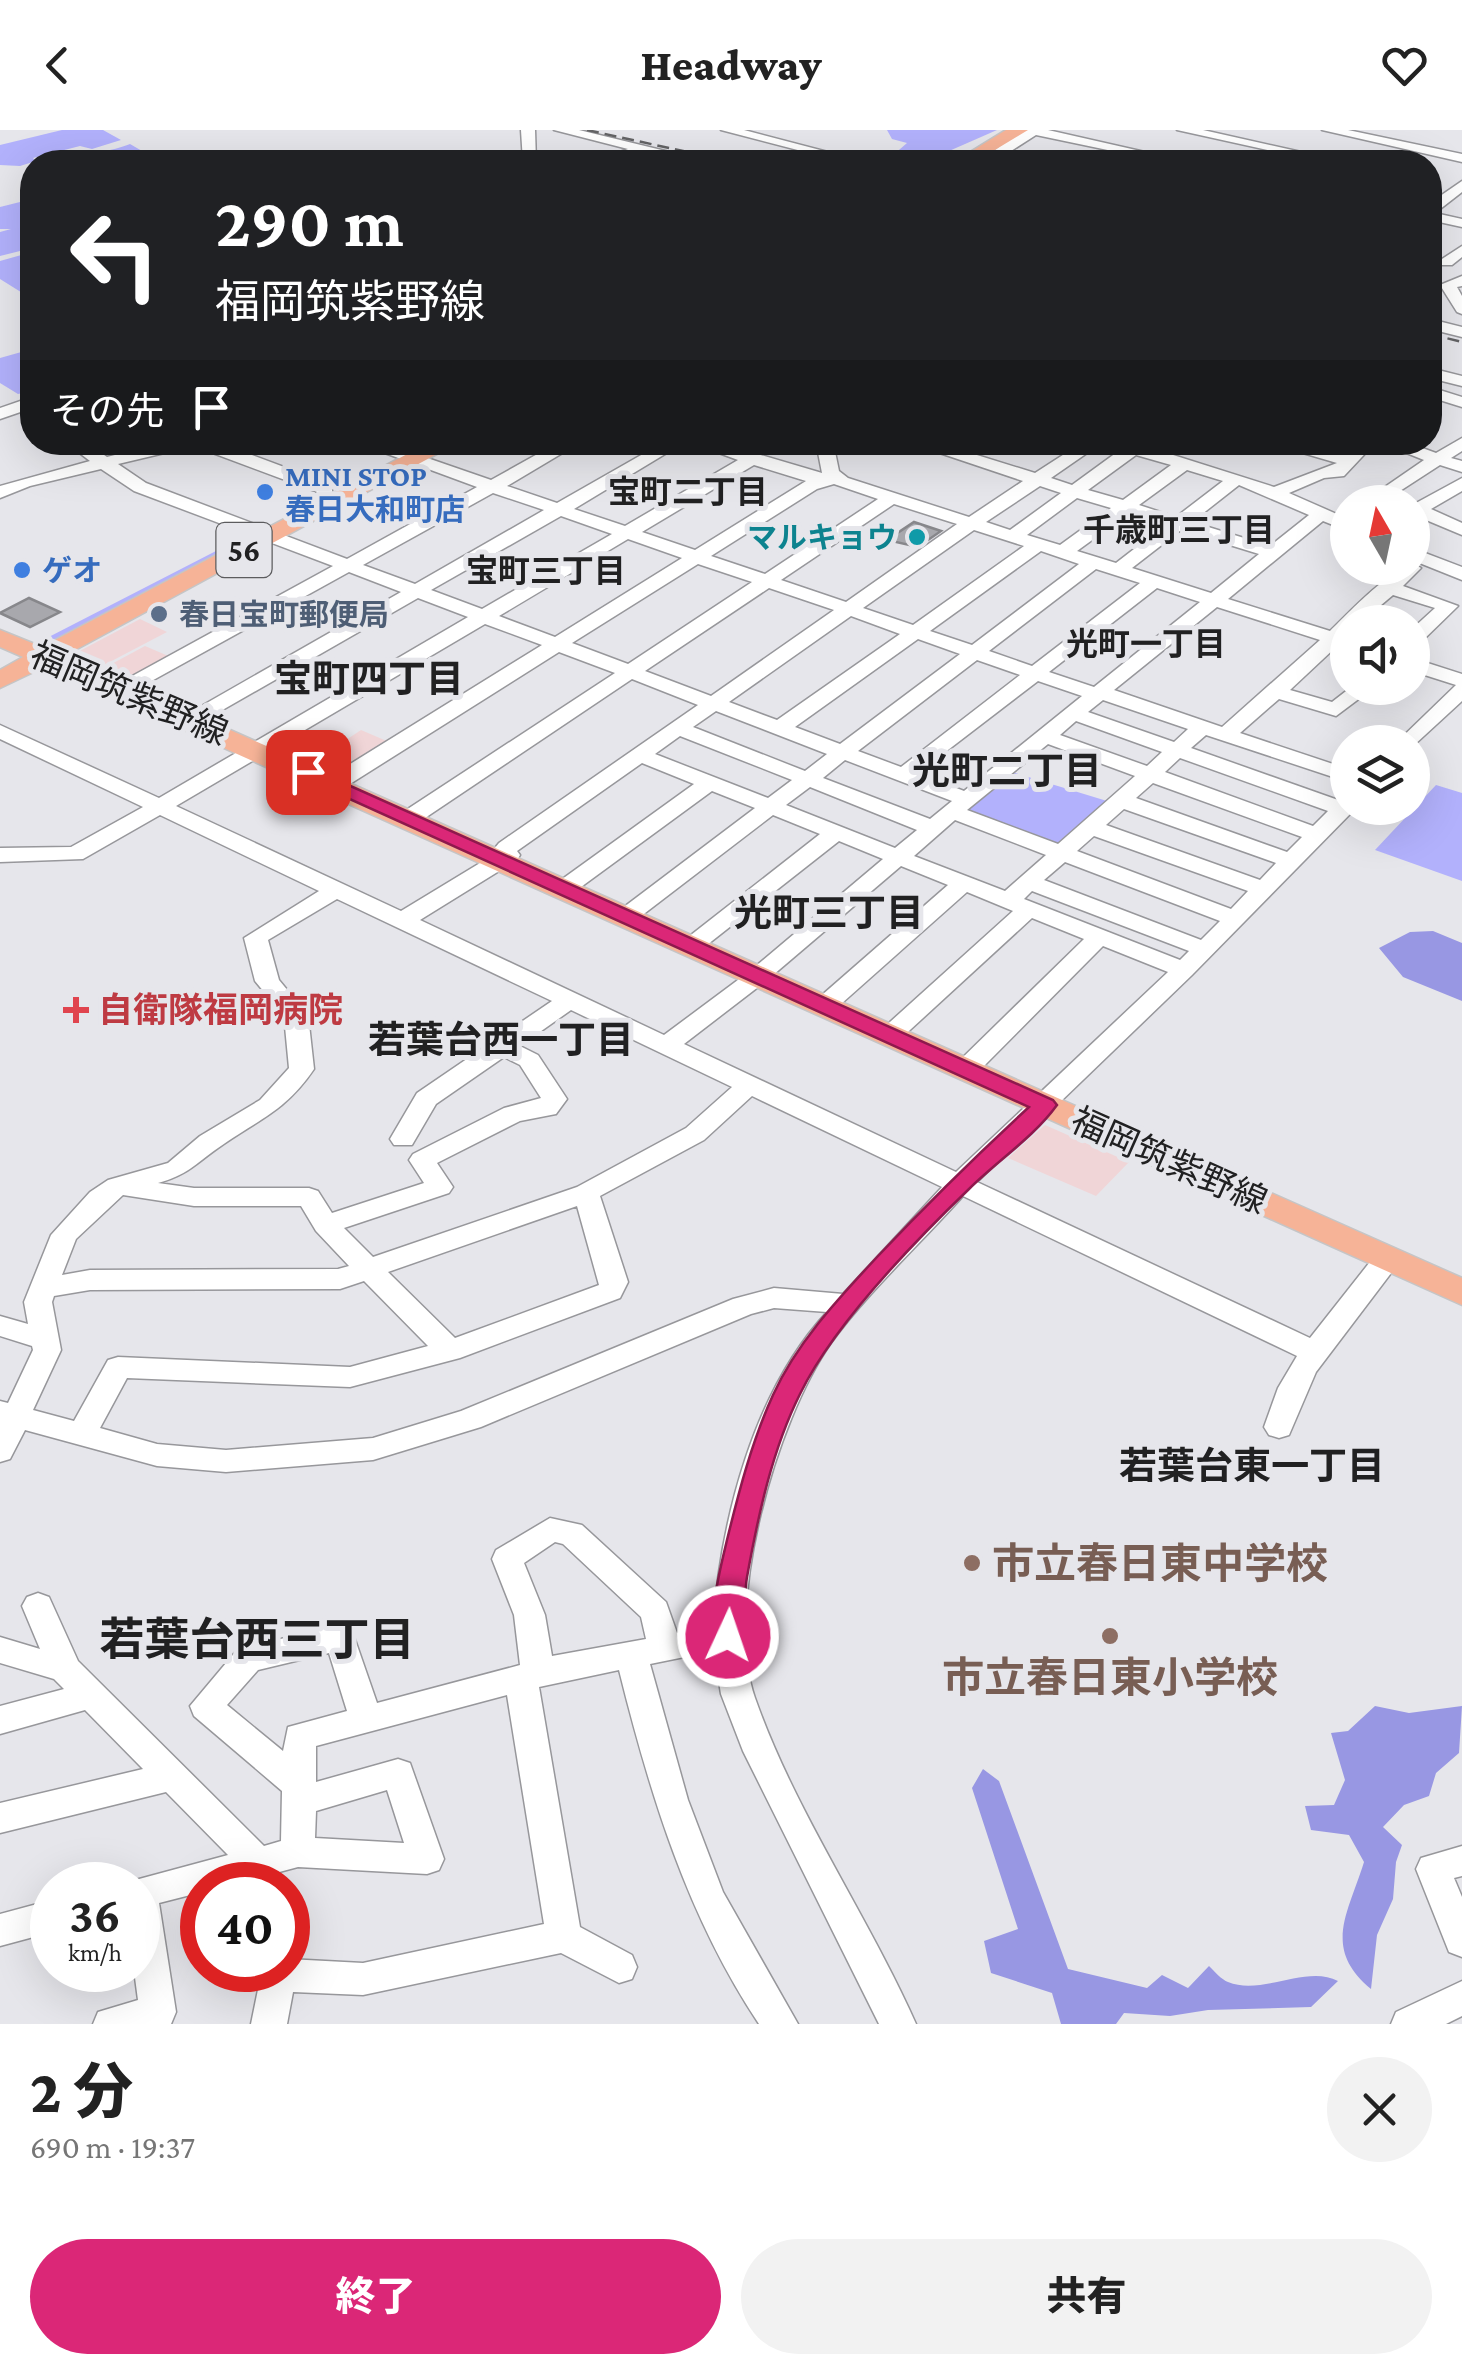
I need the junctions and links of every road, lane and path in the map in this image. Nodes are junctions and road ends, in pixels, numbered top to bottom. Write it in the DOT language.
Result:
graph roads {
  1 [pos="562,130"];
  2 [pos="728,130"];
  3 [pos="1019,130"];
  4 [pos="1033,130"];
  5 [pos="1184,130"];
  6 [pos="1329,130"];
  7 [pos="1302,139"];
  8 [pos="643,148"];
  9 [pos="637,150"];
  10 [pos="651,150"];
  11 [pos="810,150"];
  12 [pos="983,150"];
  13 [pos="1003,150"];
  14 [pos="1123,150"];
  15 [pos="1278,150"];
  16 [pos="1285,150"];
  17 [pos="1424,150"];
  18 [pos="1462,250"];
  19 [pos="1446,262"];
  20 [pos="1455,283"];
  21 [pos="1462,308"];
  22 [pos="1462,443"];
  23 [pos="92,455"];
  24 [pos="132,455"];
  25 [pos="236,455"];
  26 [pos="400,455"];
  27 [pos="401,455"];
  28 [pos="414,455"];
  29 [pos="550,455"];
  30 [pos="654,455"];
  31 [pos="737,455"];
  32 [pos="828,455"];
  33 [pos="957,455"];
  34 [pos="1076,455"];
  35 [pos="1123,455"];
  36 [pos="1155,455"];
  37 [pos="1312,455"];
  38 [pos="1356,455"];
  39 [pos="1428,455"];
  40 [pos="1437,458"];
  41 [pos="752,460"];
  42 [pos="102,462"];
  43 [pos="1184,464"];
  44 [pos="1345,466"];
  45 [pos="1462,466"];
  46 [pos="0,472"];
  47 [pos="1236,478"];
  48 [pos="836,479"];
  49 [pos="1039,480"];
  50 [pos="24,482"];
  51 [pos="1462,482"];
  52 [pos="1372,485"];
  53 [pos="1416,485"];
  54 [pos="492,487"];
  55 [pos="326,488"];
  56 [pos="1077,492"];
  57 [pos="0,493"];
  58 [pos="1274,493"];
  59 [pos="1430,494"];
  60 [pos="892,498"];
  61 [pos="1127,507"];
  62 [pos="558,510"];
  63 [pos="1330,516"];
  64 [pos="1430,517"];
  65 [pos="1330,523"];
  66 [pos="974,524"];
  67 [pos="1182,524"];
  68 [pos="1462,530"];
  69 [pos="260,531"];
  70 [pos="627,533"];
  71 [pos="1012,537"];
  72 [pos="1038,545"];
  73 [pos="1271,552"];
  74 [pos="1062,553"];
  75 [pos="697,558"];
  76 [pos="1092,563"];
  77 [pos="1430,565"];
  78 [pos="348,566"];
  79 [pos="1117,571"];
  80 [pos="1462,574"];
  81 [pos="768,582"];
  82 [pos="1152,582"];
  83 [pos="1388,587"];
  84 [pos="417,592"];
  85 [pos="1215,601"];
  86 [pos="1371,605"];
  87 [pos="851,612"];
  88 [pos="485,617"];
  89 [pos="1430,623"];
  90 [pos="1330,628"];
  91 [pos="914,633"];
  92 [pos="559,645"];
  93 [pos="1330,645"];
  94 [pos="16,650"];
  95 [pos="973,654"];
  96 [pos="1430,670"];
  97 [pos="631,672"];
  98 [pos="1034,675"];
  99 [pos="0,680"];
  100 [pos="1462,681"];
  101 [pos="121,690"];
  102 [pos="1462,690"];
  103 [pos="1276,692"];
  104 [pos="1100,694"];
  105 [pos="717,705"];
  106 [pos="1342,705"];
  107 [pos="1075,714"];
  108 [pos="191,720"];
  109 [pos="1425,725"];
  110 [pos="1203,727"];
  111 [pos="780,728"];
  112 [pos="0,730"];
  113 [pos="686,732"];
  114 [pos="1225,735"];
  115 [pos="1047,737"];
  116 [pos="257,750"];
  117 [pos="1176,750"];
  118 [pos="840,751"];
  119 [pos="644,757"];
  120 [pos="1330,770"];
  121 [pos="1149,774"];
  122 [pos="903,775"];
  123 [pos="808,780"];
  124 [pos="710,783"];
  125 [pos="334,784"];
  126 [pos="1120,800"];
  127 [pos="1330,801"];
  128 [pos="160,805"];
  129 [pos="961,806"];
  130 [pos="773,808"];
  131 [pos="408,819"];
  132 [pos="1330,822"];
  133 [pos="1090,827"];
  134 [pos="935,828"];
  135 [pos="837,832"];
  136 [pos="1318,835"];
  137 [pos="1060,854"];
  138 [pos="0,855"];
  139 [pos="900,857"];
  140 [pos="496,860"];
  141 [pos="1291,862"];
  142 [pos="1028,882"];
  143 [pos="964,883"];
  144 [pos="1263,889"];
  145 [pos="336,890"];
  146 [pos="562,890"];
  147 [pos="1018,905"];
  148 [pos="624,918"];
  149 [pos="1234,918"];
  150 [pos="402,921"];
  151 [pos="1099,937"];
  152 [pos="690,947"];
  153 [pos="1204,949"];
  154 [pos="1184,970"];
  155 [pos="758,976"];
  156 [pos="570,1000"];
  157 [pos="823,1007"];
  158 [pos="889,1036"];
  159 [pos="502,1046"];
  160 [pos="665,1046"];
  161 [pos="965,1070"];
  162 [pos="751,1084"];
  163 [pos="1045,1105"];
  164 [pos="404,1139"];
  165 [pos="958,1184"];
  166 [pos="117,1186"];
  167 [pos="586,1192"];
  168 [pos="326,1225"];
  169 [pos="1387,1260"];
  170 [pos="369,1269"];
  171 [pos="42,1288"];
  172 [pos="1462,1292"];
  173 [pos="848,1304"];
  174 [pos="0,1326"];
  175 [pos="43,1339"];
  176 [pos="450,1351"];
  177 [pos="1317,1353"];
  178 [pos="7,1414"];
  179 [pos="1279,1426"];
  180 [pos="82,1436"];
  181 [pos="0,1451"];
  182 [pos="38,1606"];
  183 [pos="728,1636"];
  184 [pos="0,1650"];
  185 [pos="648,1652"];
  186 [pos="65,1669"];
  187 [pos="529,1676"];
  188 [pos="91,1695"];
  189 [pos="0,1720"];
  190 [pos="366,1720"];
  191 [pos="172,1776"];
  192 [pos="299,1793"];
  193 [pos="0,1818"];
  194 [pos="298,1852"];
  195 [pos="1462,1861"];
  196 [pos="258,1862"];
  197 [pos="30,1922"];
  198 [pos="0,1930"];
  199 [pos="564,1936"];
  200 [pos="1462,1941"];
  201 [pos="619,1967"];
  202 [pos="155,1992"];
  203 [pos="1462,1998"];
  204 [pos="896,2023"];
  205 [pos="111,2024"];
  206 [pos="269,2024"];
  207 [pos="780,2024"];
  208 [pos="1409,2024"];
  1 -- 8 [label="street"];
  2 -- 11 [label="street"];
  3 -- 12 [label="main road"];
  4 -- 13 [label="street"];
  4 -- 14 [label="street"];
  5 -- 15 [label="street"];
  6 -- 17 [label="street"];
  7 -- 16 [label="street"];
  8 -- 9 [label="street"];
  8 -- 10 [label="street"];
  18 -- 19 [label="street"];
  20 -- 21 [label="street"];
  22 -- 40 [label="street"];
  23 -- 42 [label="street"];
  24 -- 42 [label="street"];
  25 -- 55 [label="street"];
  26 -- 55 [label="main road, 56"];
  27 -- 69 [label="main road, 56"];
  28 -- 54 [label="street"];
  29 -- 54 [label="street"];
  30 -- 62 [label="street"];
  31 -- 41 [label="street"];
  32 -- 48 [label="street"];
  33 -- 49 [label="street"];
  34 -- 49 [label="street"];
  35 -- 56 [label="street"];
  36 -- 43 [label="street"];
  37 -- 44 [label="street"];
  38 -- 44 [label="street"];
  39 -- 40 [label="street"];
  40 -- 45 [label="street"];
  40 -- 53 [label="street"];
  41 -- 48 [label="street"];
  41 -- 70 [label="street"];
  42 -- 50 [label="street"];
  42 -- 69 [label="street"];
  43 -- 47 [label="street"];
  43 -- 61 [label="street"];
  44 -- 52 [label="street"];
  44 -- 58 [label="street"];
  46 -- 50 [label="street"];
  47 -- 58 [label="street"];
  47 -- 67 [label="street"];
  48 -- 60 [label="street"];
  48 -- 75 [label="street"];
  49 -- 56 [label="street"];
  49 -- 66 [label="street"];
  50 -- 57 [label="street"];
  51 -- 59 [label="street"];
  54 -- 62 [label="street"];
  54 -- 78 [label="street"];
  55 -- 69 [label="main road, 56"];
  56 -- 61 [label="street"];
  56 -- 71 [label="street"];
  58 -- 63 [label="street"];
  60 -- 66 [label="street"];
  60 -- 81 [label="street"];
  61 -- 67 [label="street"];
  61 -- 74 [label="street"];
  62 -- 70 [label="street"];
  62 -- 84 [label="street"];
  64 -- 68 [label="street"];
  65 -- 73 [label="street"];
  66 -- 71 [label="street"];
  66 -- 87 [label="street"];
  67 -- 73 [label="street"];
  67 -- 79 [label="street"];
  69 -- 78 [label="street"];
  69 -- 94 [label="main road, 56"];
  70 -- 75 [label="street"];
  70 -- 88 [label="street"];
  71 -- 72 [label="street"];
  72 -- 74 [label="street"];
  72 -- 91 [label="street"];
  73 -- 85 [label="street"];
  74 -- 76 [label="street"];
  75 -- 81 [label="street"];
  75 -- 92 [label="street"];
  76 -- 79 [label="street"];
  76 -- 95 [label="street"];
  77 -- 80 [label="street"];
  78 -- 84 [label="street"];
  78 -- 101 [label="street"];
  79 -- 82 [label="street"];
  81 -- 87 [label="street"];
  81 -- 97 [label="street"];
  82 -- 85 [label="street"];
  82 -- 98 [label="street"];
  83 -- 86 [label="street"];
  83 -- 89 [label="street"];
  84 -- 88 [label="street"];
  84 -- 108 [label="street"];
  85 -- 90 [label="street"];
  85 -- 104 [label="street"];
  87 -- 91 [label="street"];
  87 -- 105 [label="street"];
  88 -- 92 [label="street"];
  88 -- 116 [label="street"];
  91 -- 95 [label="street"];
  91 -- 111 [label="street"];
  92 -- 97 [label="street"];
  92 -- 125 [label="street"];
  93 -- 103 [label="street"];
  94 -- 99 [label="main road, 56"];
  94 -- 101 [label="main road, 福岡筑紫野線"];
  95 -- 98 [label="street"];
  95 -- 118 [label="street"];
  96 -- 100 [label="street"];
  97 -- 105 [label="street"];
  97 -- 131 [label="street"];
  98 -- 104 [label="street"];
  98 -- 122 [label="street"];
  101 -- 108 [label="main road, 福岡筑紫野線"];
  102 -- 109 [label="street"];
  103 -- 106 [label="street"];
  103 -- 114 [label="street"];
  104 -- 107 [label="street"];
  104 -- 110 [label="street"];
  105 -- 111 [label="street"];
  105 -- 113 [label="street"];
  105 -- 119 [label="street"];
  107 -- 115 [label="street"];
  107 -- 117 [label="street"];
  108 -- 116 [label="main road, 福岡筑紫野線"];
  110 -- 114 [label="street"];
  110 -- 117 [label="street"];
  111 -- 118 [label="street"];
  112 -- 128 [label="street"];
  113 -- 119 [label="street"];
  113 -- 123 [label="street"];
  114 -- 120 [label="street"];
  115 -- 121 [label="street"];
  115 -- 129 [label="street"];
  116 -- 125 [label="main road, 福岡筑紫野線"];
  116 -- 128 [label="street"];
  117 -- 121 [label="street"];
  117 -- 127 [label="street"];
  118 -- 122 [label="street"];
  118 -- 123 [label="street"];
  119 -- 124 [label="street"];
  119 -- 140 [label="street"];
  121 -- 126 [label="street"];
  121 -- 136 [label="street"];
  122 -- 129 [label="street"];
  123 -- 130 [label="street"];
  123 -- 134 [label="street"];
  124 -- 130 [label="street"];
  124 -- 146 [label="street"];
  125 -- 131 [label="main road, 福岡筑紫野線"];
  126 -- 133 [label="street"];
  126 -- 141 [label="street"];
  128 -- 138 [label="street"];
  128 -- 145 [label="street"];
  129 -- 134 [label="street"];
  129 -- 137 [label="street"];
  130 -- 135 [label="street"];
  130 -- 148 [label="street"];
  131 -- 140 [label="main road, 福岡筑紫野線"];
  132 -- 136 [label="street"];
  133 -- 137 [label="street"];
  133 -- 144 [label="street"];
  134 -- 139 [label="street"];
  135 -- 139 [label="street"];
  135 -- 152 [label="street"];
  136 -- 141 [label="street"];
  137 -- 142 [label="street"];
  137 -- 149 [label="street"];
  139 -- 143 [label="street"];
  139 -- 155 [label="street"];
  140 -- 146 [label="main road, 福岡筑紫野線"];
  140 -- 150 [label="street"];
  141 -- 144 [label="street"];
  142 -- 147 [label="street"];
  142 -- 153 [label="street"];
  143 -- 147 [label="street"];
  143 -- 157 [label="street"];
  144 -- 149 [label="street"];
  145 -- 150 [label="street"];
  145 -- 166 [label="street"];
  146 -- 148 [label="main road, 福岡筑紫野線"];
  147 -- 151 [label="street"];
  147 -- 158 [label="street"];
  148 -- 152 [label="main road, 福岡筑紫野線"];
  149 -- 153 [label="street"];
  150 -- 156 [label="street"];
  151 -- 154 [label="street"];
  151 -- 161 [label="street"];
  152 -- 155 [label="main road, 福岡筑紫野線"];
  153 -- 154 [label="street"];
  154 -- 163 [label="street"];
  155 -- 157 [label="main road, 福岡筑紫野線"];
  155 -- 160 [label="street"];
  156 -- 159 [label="street"];
  156 -- 160 [label="street"];
  157 -- 158 [label="main road, 福岡筑紫野線"];
  158 -- 161 [label="main road, 福岡筑紫野線"];
  159 -- 164 [label="street"];
  159 -- 168 [label="street"];
  160 -- 162 [label="street"];
  161 -- 163 [label="main road, 福岡筑紫野線"];
  162 -- 165 [label="street"];
  162 -- 167 [label="street"];
  163 -- 165 [label="street"];
  163 -- 169 [label="main road, 福岡筑紫野線"];
  165 -- 173 [label="street"];
  165 -- 177 [label="street"];
  166 -- 168 [label="street"];
  166 -- 171 [label="street"];
  167 -- 170 [label="street"];
  167 -- 176 [label="street"];
  168 -- 170 [label="street"];
  169 -- 172 [label="main road, 福岡筑紫野線"];
  169 -- 177 [label="street"];
  170 -- 171 [label="street"];
  170 -- 176 [label="street"];
  171 -- 175 [label="street"];
  173 -- 180 [label="street"];
  173 -- 183 [label="street"];
  174 -- 175 [label="street"];
  175 -- 178 [label="street"];
  176 -- 180 [label="street"];
  177 -- 179 [label="street"];
  178 -- 180 [label="street"];
  178 -- 181 [label="street"];
  182 -- 186 [label="street"];
  183 -- 185 [label="street"];
  183 -- 204 [label="street"];
  184 -- 186 [label="street"];
  185 -- 187 [label="street"];
  185 -- 187 [label="street"];
  185 -- 207 [label="street"];
  186 -- 188 [label="street"];
  187 -- 190 [label="street"];
  187 -- 199 [label="street"];
  188 -- 189 [label="street"];
  188 -- 191 [label="street"];
  190 -- 192 [label="street"];
  190 -- 192 [label="street"];
  191 -- 193 [label="street"];
  191 -- 196 [label="street"];
  192 -- 194 [label="street"];
  192 -- 194 [label="street"];
  194 -- 196 [label="street"];
  195 -- 200 [label="street"];
  197 -- 198 [label="street"];
  199 -- 201 [label="street"];
  199 -- 206 [label="street"];
  202 -- 205 [label="street"];
  203 -- 208 [label="street"];
}
